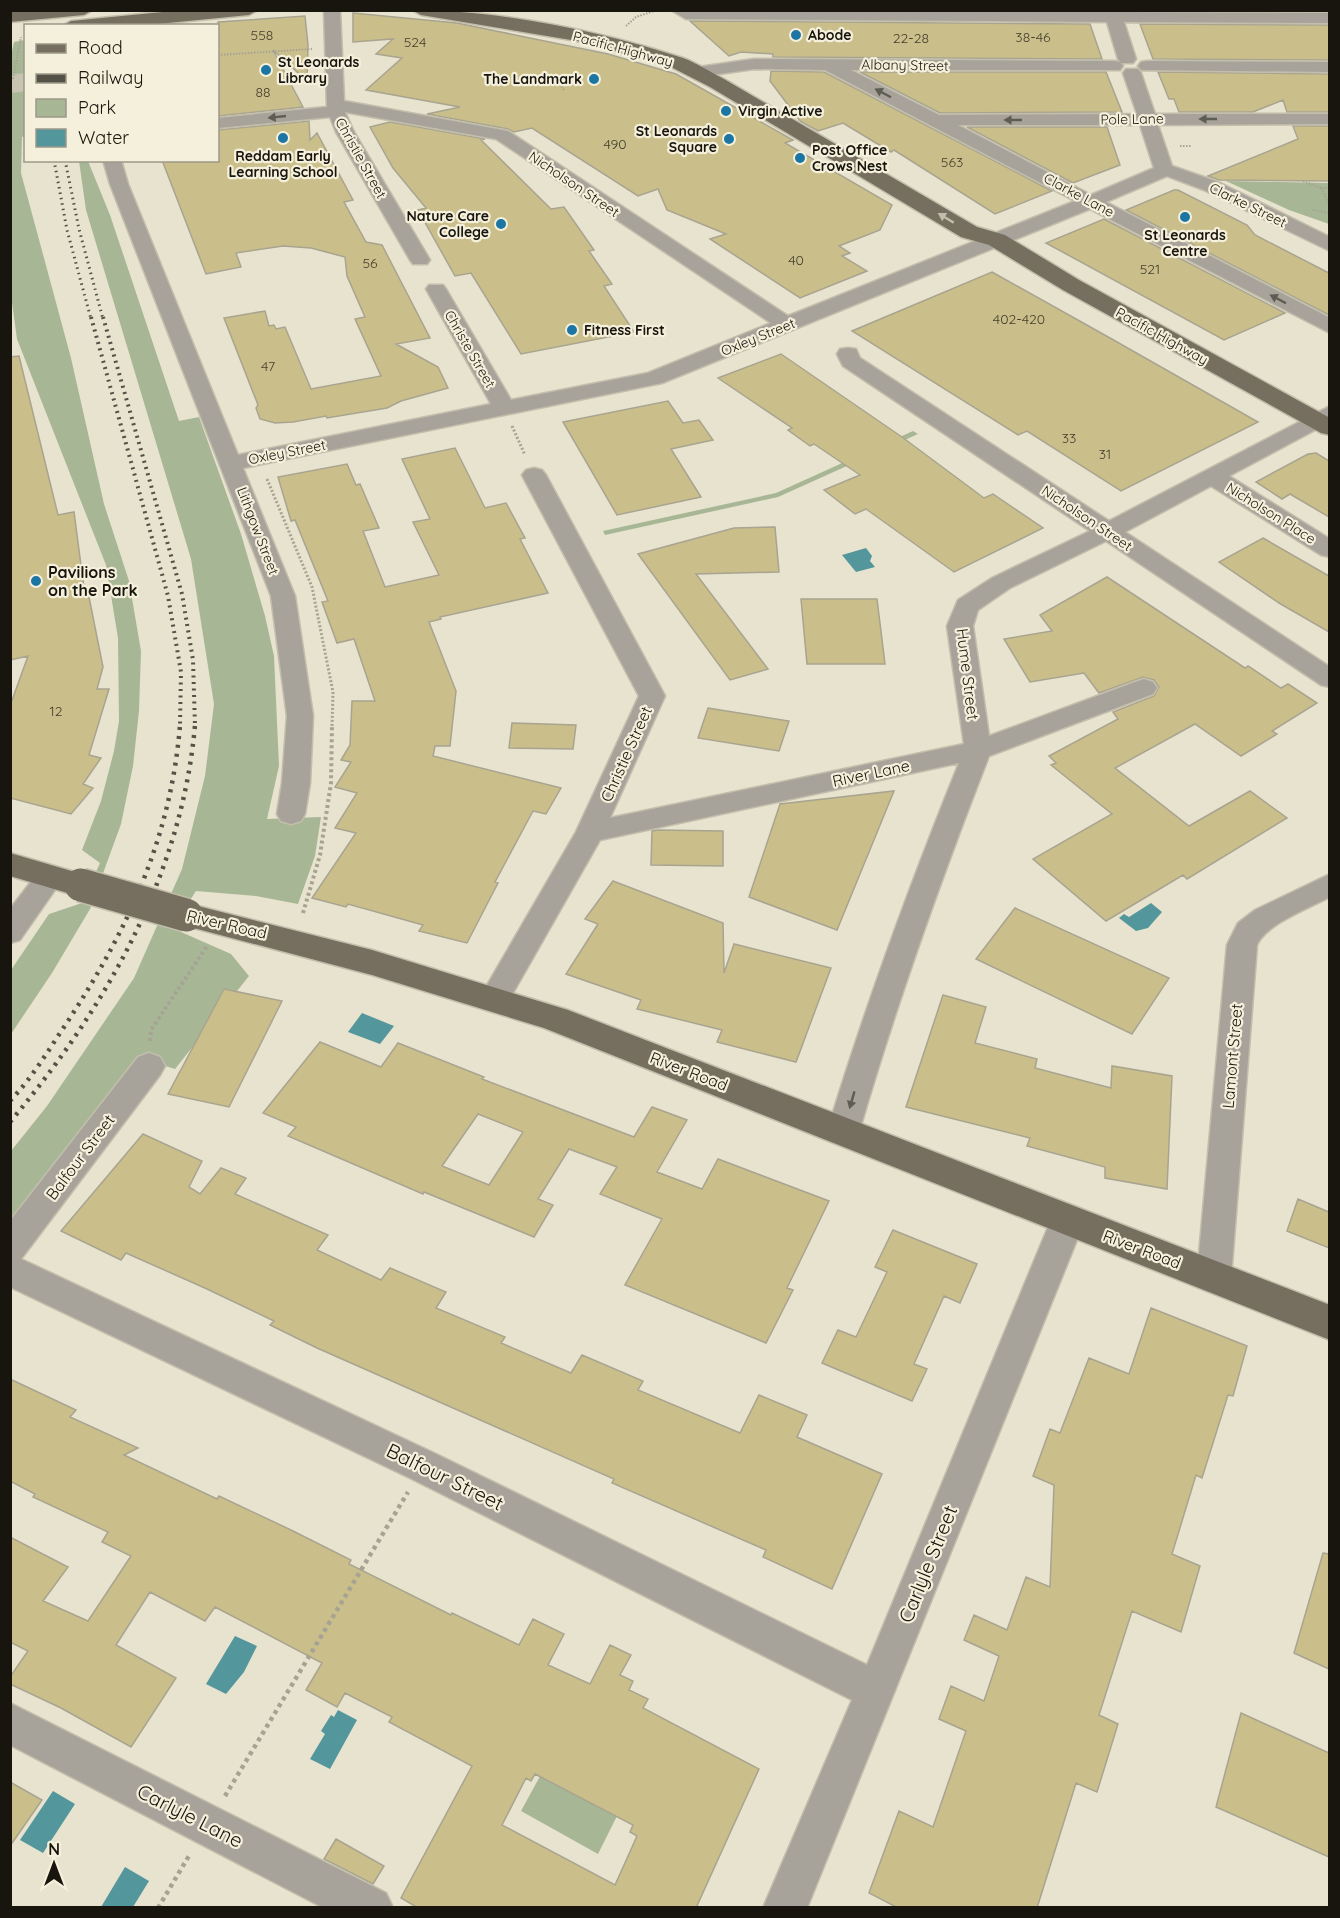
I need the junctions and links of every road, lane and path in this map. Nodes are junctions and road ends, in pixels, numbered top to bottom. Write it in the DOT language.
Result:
graph roads {
  1 [pos="84,10"];
  2 [pos="249,10"];
  3 [pos="332,10"];
  4 [pos="421,10"];
  5 [pos="479,10"];
  6 [pos="657,10"];
  7 [pos="682,12"];
  8 [pos="1113,13"];
  9 [pos="10,17"];
  10 [pos="1329,18"];
  11 [pos="93,24"];
  12 [pos="624,27"];
  13 [pos="19,33"];
  14 [pos="312,50"];
  15 [pos="219,57"];
  16 [pos="827,64"];
  17 [pos="1130,66"];
  18 [pos="1329,67"];
  19 [pos="727,68"];
  20 [pos="698,72"];
  21 [pos="10,79"];
  22 [pos="570,84"];
  23 [pos="564,90"];
  24 [pos="335,108"];
  25 [pos="1329,119"];
  26 [pos="935,120"];
  27 [pos="1149,120"];
  28 [pos="219,123"];
  29 [pos="1180,146"];
  30 [pos="1192,146"];
  31 [pos="113,162"];
  32 [pos="1164,169"];
  33 [pos="1303,181"];
  34 [pos="1321,188"];
  35 [pos="1329,188"];
  36 [pos="1092,201"];
  37 [pos="1329,206"];
  38 [pos="997,240"];
  39 [pos="1329,244"];
  40 [pos="420,260"];
  41 [pos="436,289"];
  42 [pos="787,325"];
  43 [pos="1329,327"];
  44 [pos="848,354"];
  45 [pos="508,417"];
  46 [pos="1325,421"];
  47 [pos="232,463"];
  48 [pos="534,475"];
  49 [pos="1212,476"];
  50 [pos="1107,532"];
  51 [pos="1329,550"];
  52 [pos="1329,679"];
  53 [pos="1144,688"];
  54 [pos="978,750"];
  55 [pos="291,814"];
  56 [pos="591,832"];
  57 [pos="26,871"];
  58 [pos="1329,884"];
  59 [pos="222,923"];
  60 [pos="10,932"];
  61 [pos="494,999"];
  62 [pos="149,1066"];
  63 [pos="843,1132"];
  64 [pos="1068,1220"];
  65 [pos="10,1248"];
  66 [pos="10,1270"];
  67 [pos="1214,1277"];
  68 [pos="1329,1323"];
  69 [pos="390,1523"];
  70 [pos="876,1691"];
  71 [pos="10,1723"];
  72 [pos="207,1826"];
  73 [pos="158,1908"];
  74 [pos="371,1908"];
  75 [pos="785,1908"];
  1 -- 9 [label="main road"];
  2 -- 11 [label="main road"];
  3 -- 24 [label="street, Christie Street"];
  4 -- 20 [label="main road, Pacific Highway"];
  5 -- 19 [label="main road, Pacific Highway"];
  6 -- 12 [label="path"];
  7 -- 8 [label="street"];
  8 -- 10 [label="street"];
  8 -- 17 [label="street"];
  13 -- 21 [label="path"];
  14 -- 15 [label="path"];
  16 -- 17 [label="street, Albany Street"];
  16 -- 19 [label="street, Albany Street"];
  26 -- 16 [label="street, Clarke Lane, one-way"];
  17 -- 18 [label="street, Albany Street"];
  17 -- 27 [label="street"];
  19 -- 20 [label="street, Albany Street"];
  19 -- 38 [label="main road, Pacific Highway"];
  38 -- 20 [label="main road, Pacific Highway, one-way"];
  22 -- 23 [label="path"];
  24 -- 28 [label="street, Nicholson Street, one-way"];
  24 -- 40 [label="street, Christie Street"];
  24 -- 42 [label="street, Nicholson Street"];
  25 -- 27 [label="street, Pole Lane, one-way"];
  27 -- 26 [label="street, Pole Lane, one-way"];
  26 -- 36 [label="street, Clarke Lane"];
  27 -- 32 [label="street"];
  29 -- 30 [label="path"];
  31 -- 47 [label="street, Lithgow Street"];
  32 -- 36 [label="street, Oxley Street"];
  32 -- 39 [label="street, Clarke Street"];
  33 -- 34 [label="path"];
  34 -- 35 [label="path"];
  34 -- 37 [label="path"];
  36 -- 38 [label="street, Oxley Street"];
  43 -- 36 [label="street, Clarke Lane, one-way"];
  38 -- 42 [label="street, Oxley Street"];
  38 -- 46 [label="main road, Pacific Highway"];
  41 -- 45 [label="street, Christe Street"];
  42 -- 45 [label="street, Oxley Street"];
  44 -- 50 [label="street, Nicholson Street"];
  45 -- 47 [label="street, Oxley Street"];
  45 -- 48 [label="path"];
  46 -- 49 [label="street, Hume Street"];
  47 -- 55 [label="street, Lithgow Street"];
  48 -- 56 [label="street, Christie Street"];
  49 -- 50 [label="street, Hume Street"];
  49 -- 51 [label="street, Nicholson Place"];
  50 -- 52 [label="street, Nicholson Street"];
  50 -- 54 [label="street, Hume Street"];
  53 -- 54 [label="street, River Lane"];
  54 -- 56 [label="street, River Lane"];
  54 -- 63 [label="street, one-way"];
  56 -- 61 [label="street, Christie Street"];
  57 -- 59 [label="main road, River Road, bridge"];
  57 -- 60 [label="street"];
  58 -- 67 [label="street, Lamont Street"];
  59 -- 61 [label="main road, River Road"];
  59 -- 62 [label="path"];
  61 -- 63 [label="main road, River Road"];
  62 -- 65 [label="street, Balfour Street"];
  63 -- 64 [label="main road, River Road"];
  64 -- 67 [label="main road, River Road"];
  64 -- 70 [label="street, Carlyle Street"];
  66 -- 70 [label="street, Balfour Street"];
  67 -- 68 [label="main road, River Road"];
  69 -- 72 [label="path"];
  70 -- 75 [label="street, Carlyle Street"];
  71 -- 72 [label="street, Carlyle Lane"];
  72 -- 73 [label="path"];
  72 -- 74 [label="street, Carlyle Lane"];
}
